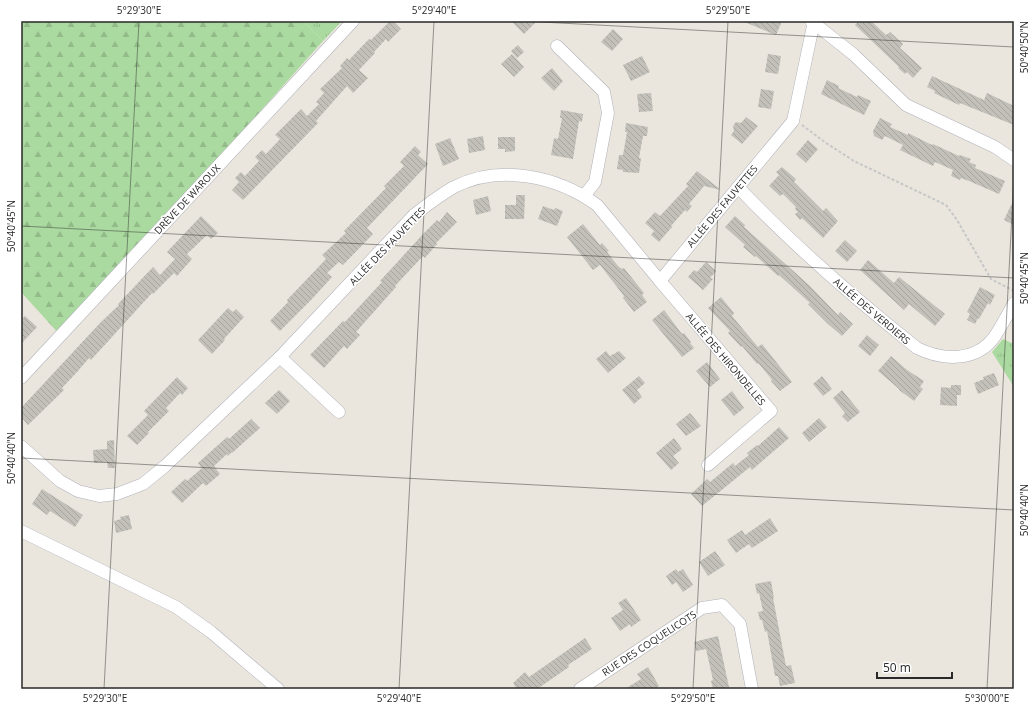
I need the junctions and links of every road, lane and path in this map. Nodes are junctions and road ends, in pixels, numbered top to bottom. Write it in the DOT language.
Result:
graph roads {
  1 [pos="353,21"];
  2 [pos="813,22"];
  3 [pos="557,46"];
  4 [pos="794,117"];
  5 [pos="1014,160"];
  6 [pos="738,187"];
  7 [pos="584,196"];
  8 [pos="660,280"];
  9 [pos="1014,291"];
  10 [pos="1014,303"];
  11 [pos="280,357"];
  12 [pos="21,378"];
  13 [pos="339,412"];
  14 [pos="21,446"];
  15 [pos="708,465"];
  16 [pos="21,531"];
  17 [pos="278,689"];
  18 [pos="580,689"];
  19 [pos="752,689"];
  1 -- 12 [label="street, DRÈVE DE WAROUX"];
  2 -- 4 [label="street, ALLÉE DES FAUVETTES"];
  2 -- 5 [label="street"];
  3 -- 7 [label="street"];
  4 -- 6 [label="street, ALLÉE DES FAUVETTES"];
  4 -- 9 [label="path"];
  6 -- 8 [label="street, ALLÉE DES FAUVETTES"];
  6 -- 10 [label="street, ALLÉE DES VERDIERS"];
  7 -- 8 [label="street, ALLÉE DES FAUVETTES"];
  7 -- 11 [label="street, ALLÉE DES FAUVETTES"];
  8 -- 15 [label="street, ALLÉE DES HIRONDELLES"];
  11 -- 13 [label="street"];
  11 -- 14 [label="street, ALLÉE DES FAUVETTES"];
  16 -- 17 [label="street"];
  18 -- 19 [label="street, RUE DES COQUELICOTS"];
}
